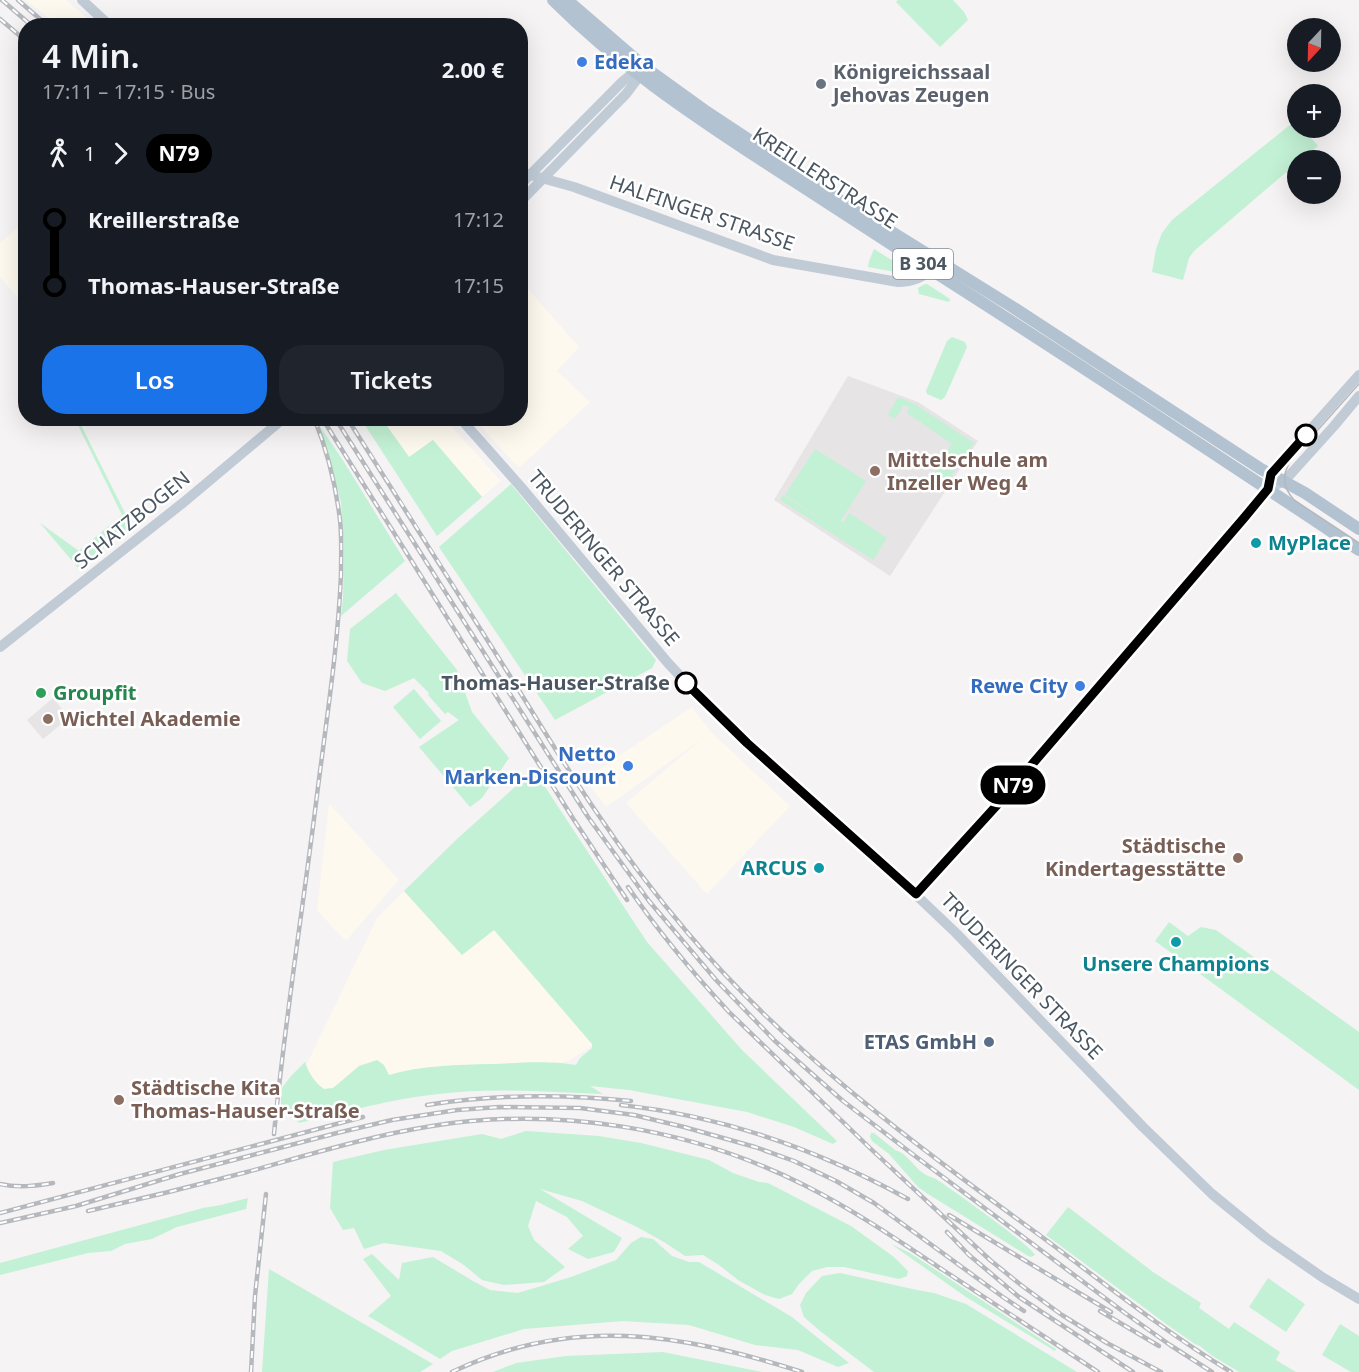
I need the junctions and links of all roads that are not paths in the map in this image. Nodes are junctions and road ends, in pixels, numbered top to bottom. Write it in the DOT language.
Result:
graph roads {
  1 [pos="82,0"];
  2 [pos="553,0"];
  3 [pos="567,0"];
  4 [pos="101,18"];
  5 [pos="640,72"];
  6 [pos="528,171"];
  7 [pos="528,174"];
  8 [pos="544,178"];
  9 [pos="528,194"];
  10 [pos="926,262"];
  11 [pos="1359,375"];
  12 [pos="1359,396"];
  13 [pos="274,426"];
  14 [pos="467,426"];
  15 [pos="1271,474"];
  16 [pos="1284,481"];
  17 [pos="1268,489"];
  18 [pos="1359,529"];
  19 [pos="1359,550"];
  20 [pos="0,647"];
  21 [pos="916,894"];
  22 [pos="1359,1299"];
  1 -- 4 [label="street"];
  2 -- 5 [label="main road, KREILLERSTRASSE / B 304"];
  3 -- 5 [label="main road, KREILLERSTRASSE / B 304"];
  5 -- 6 [label="street"];
  5 -- 8 [label="street"];
  5 -- 10 [label="main road, KREILLERSTRASSE / B 304"];
  7 -- 8 [label="street, HALFINGER STRASSE"];
  8 -- 9 [label="street"];
  8 -- 10 [label="street, HALFINGER STRASSE"];
  10 -- 15 [label="main road, KREILLERSTRASSE / B 304"];
  10 -- 17 [label="main road, KREILLERSTRASSE / B 304"];
  11 -- 15 [label="street"];
  12 -- 16 [label="street"];
  13 -- 20 [label="street, SCHATZBOGEN"];
  14 -- 21 [label="street, TRUDERINGER STRASSE"];
  15 -- 16 [label="main road, KREILLERSTRASSE / B 304"];
  15 -- 17 [label="street"];
  16 -- 17 [label="street"];
  16 -- 18 [label="main road, KREILLERSTRASSE / B 304"];
  17 -- 19 [label="main road, KREILLERSTRASSE / B 304"];
  17 -- 21 [label="street"];
  21 -- 22 [label="street, TRUDERINGER STRASSE"];
}
